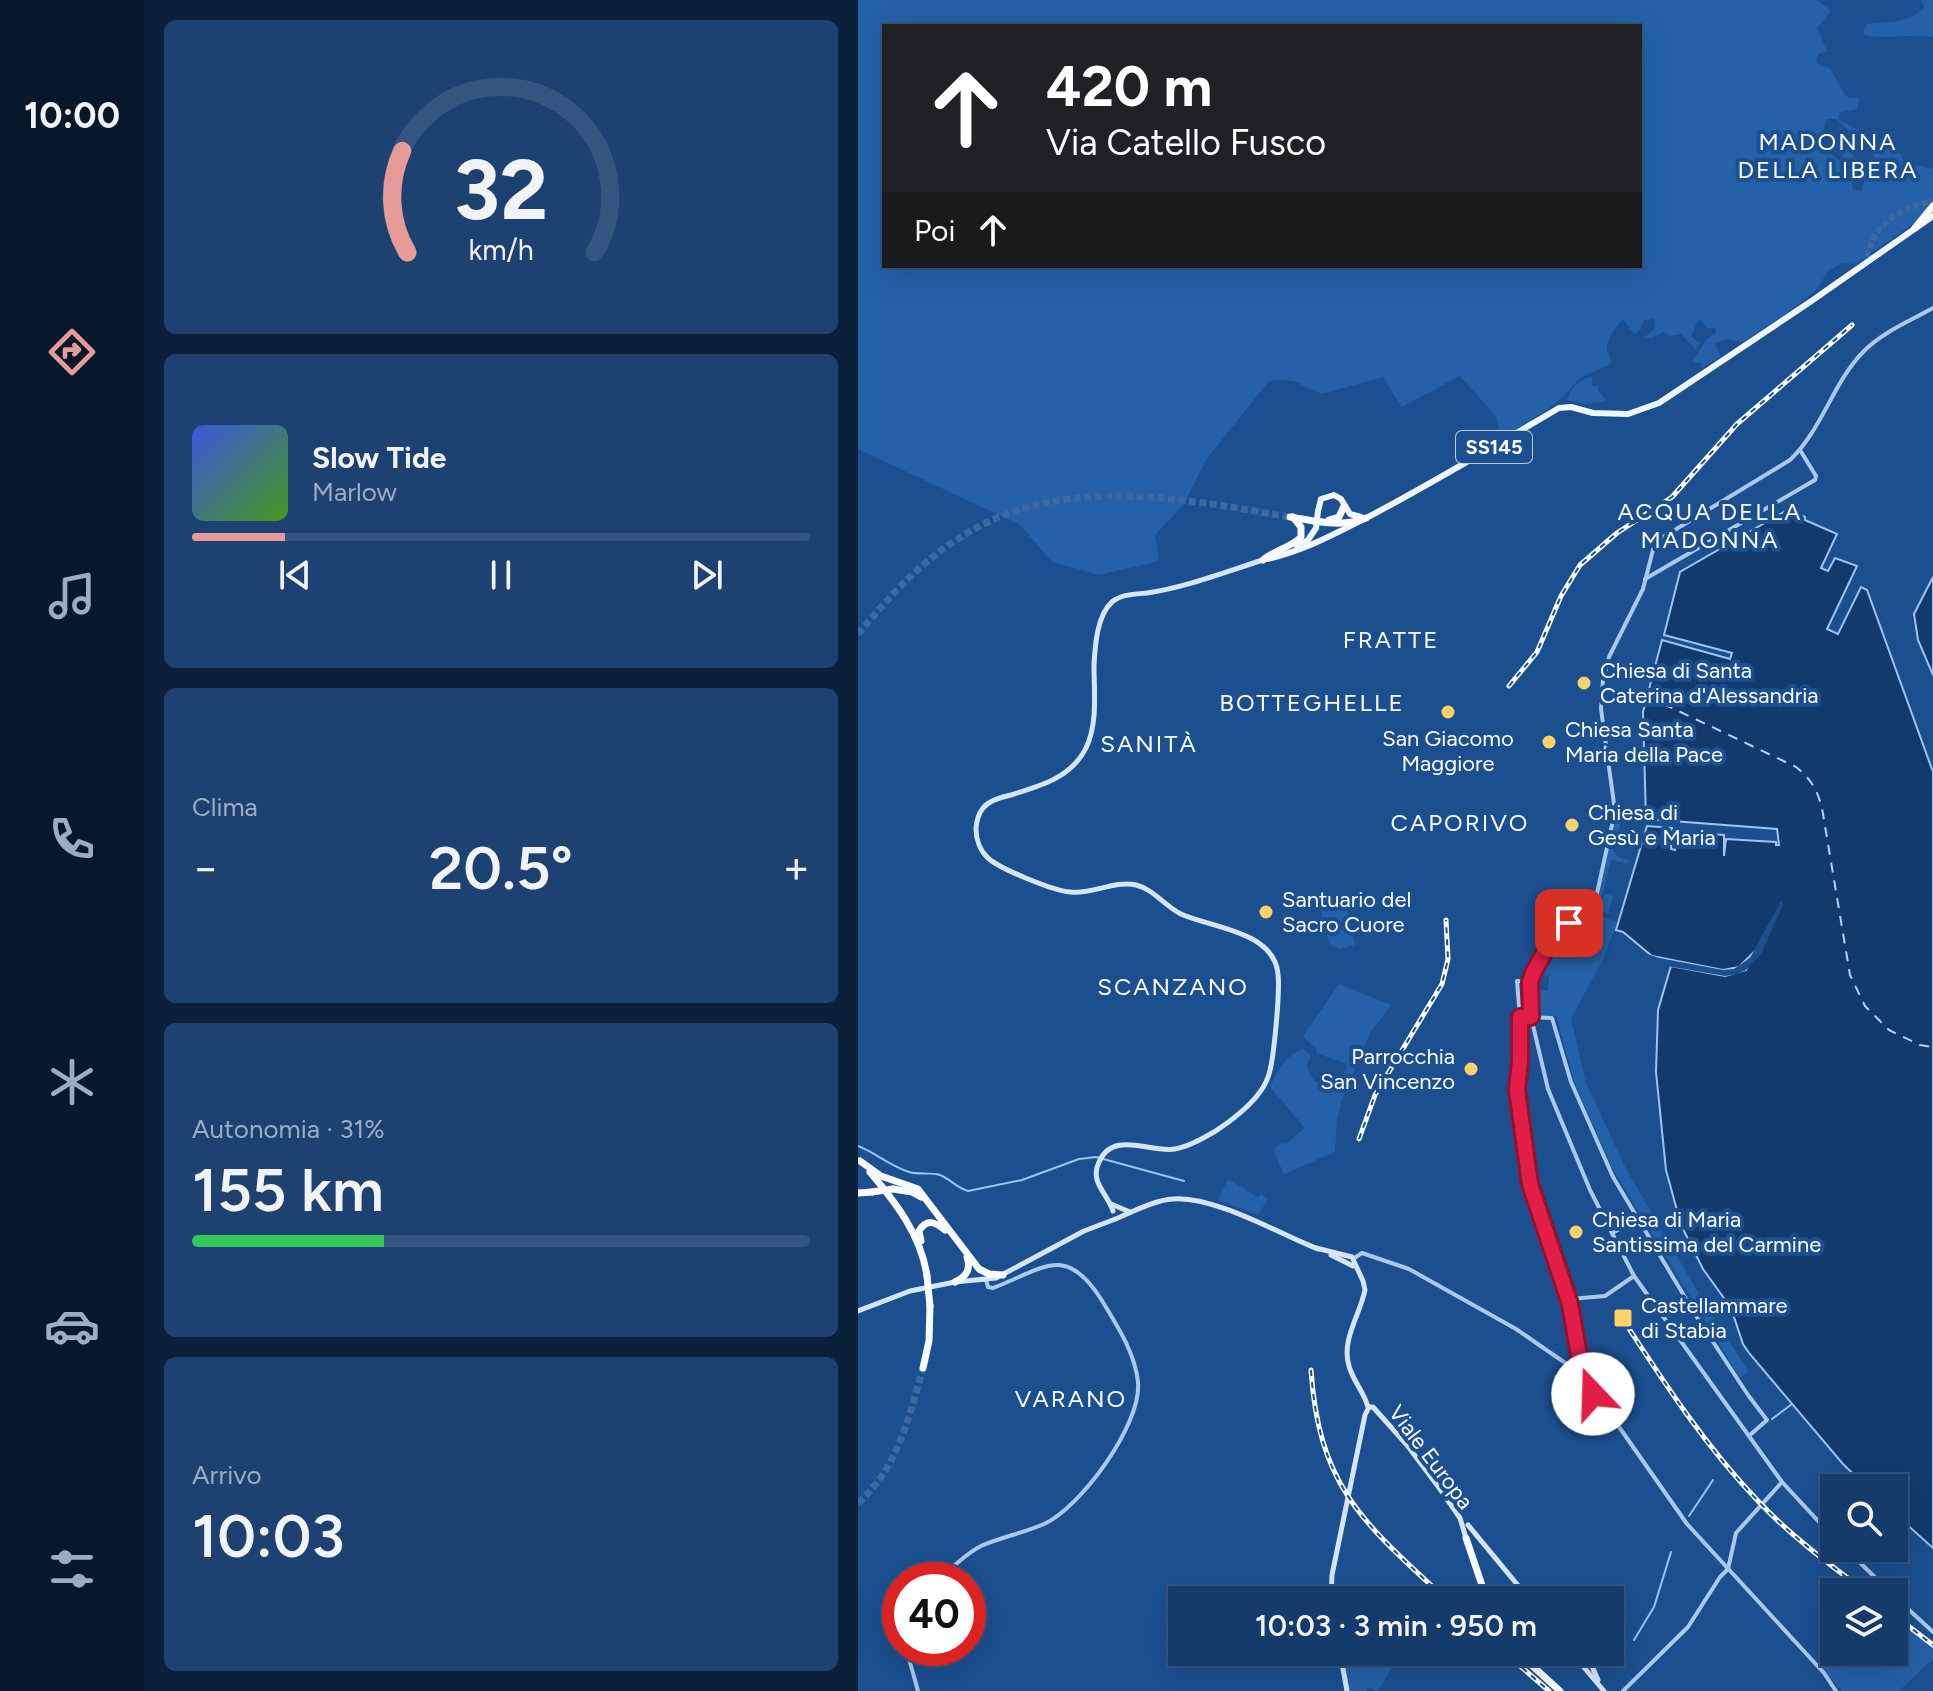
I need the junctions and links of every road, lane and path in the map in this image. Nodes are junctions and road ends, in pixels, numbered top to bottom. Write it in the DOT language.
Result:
graph roads {
  1 [pos="1933,206"];
  2 [pos="1933,216"];
  3 [pos="1915,228"];
  4 [pos="1867,257"];
  5 [pos="1854,272"];
  6 [pos="1933,308"];
  7 [pos="1800,450"];
  8 [pos="1795,455"];
  9 [pos="1803,457"];
  10 [pos="1344,506"];
  11 [pos="1366,518"];
  12 [pos="1317,525"];
  13 [pos="1263,560"];
  14 [pos="1645,579"];
  15 [pos="1530,982"];
  16 [pos="1520,1017"];
  17 [pos="1531,1017"];
  18 [pos="859,1161"];
  19 [pos="858,1193"];
  20 [pos="1118,1214"];
  21 [pos="940,1218"];
  22 [pos="1639,1219"];
  23 [pos="1612,1233"];
  24 [pos="955,1239"];
  25 [pos="967,1255"];
  26 [pos="1349,1259"];
  27 [pos="925,1263"];
  28 [pos="1003,1275"];
  29 [pos="1634,1276"];
  30 [pos="986,1280"];
  31 [pos="955,1282"];
  32 [pos="1570,1302"];
  33 [pos="858,1311"];
  34 [pos="1581,1367"];
  35 [pos="923,1368"];
  36 [pos="1574,1369"];
  37 [pos="1585,1377"];
  38 [pos="1579,1381"];
  39 [pos="1592,1389"];
  40 [pos="1370,1405"];
  41 [pos="1750,1435"];
  42 [pos="1782,1482"];
  43 [pos="1820,1523"];
  44 [pos="1467,1529"];
  45 [pos="960,1562"];
  46 [pos="1859,1562"];
  47 [pos="1727,1570"];
  48 [pos="1876,1578"];
  49 [pos="1330,1586"];
  50 [pos="1483,1586"];
  51 [pos="1518,1586"];
  52 [pos="1908,1609"];
  53 [pos="1933,1632"];
  54 [pos="911,1666"];
  55 [pos="1343,1666"];
  56 [pos="1532,1666"];
  57 [pos="1587,1666"];
  58 [pos="918,1691"];
  59 [pos="1347,1691"];
  60 [pos="1560,1691"];
  61 [pos="1604,1691"];
  62 [pos="1623,1691"];
  63 [pos="1836,1691"];
  1 -- 3 [label="highway"];
  2 -- 3 [label="main road, SS145"];
  3 -- 5 [label="main road, SS145"];
  4 -- 5 [label="main road, SS145"];
  5 -- 11 [label="main road, SS145"];
  6 -- 7 [label="street"];
  7 -- 8 [label="street"];
  7 -- 9 [label="street"];
  8 -- 9 [label="street"];
  8 -- 14 [label="street"];
  9 -- 14 [label="street"];
  10 -- 11 [label="main road"];
  10 -- 12 [label="highway"];
  10 -- 12 [label="main road, bridge"];
  11 -- 12 [label="highway, SS145"];
  11 -- 13 [label="main road"];
  12 -- 13 [label="main road"];
  12 -- 13 [label="highway, SS145"];
  13 -- 20 [label="main road"];
  14 -- 15 [label="street"];
  15 -- 16 [label="street"];
  15 -- 17 [label="street"];
  16 -- 17 [label="street"];
  16 -- 32 [label="street"];
  17 -- 22 [label="street"];
  17 -- 23 [label="street"];
  18 -- 21 [label="highway"];
  18 -- 27 [label="highway"];
  19 -- 21 [label="highway, bridge"];
  20 -- 26 [label="main road"];
  20 -- 28 [label="main road"];
  21 -- 24 [label="highway"];
  22 -- 23 [label="street"];
  22 -- 41 [label="street"];
  23 -- 29 [label="street"];
  24 -- 25 [label="highway"];
  24 -- 27 [label="highway"];
  25 -- 28 [label="highway"];
  25 -- 31 [label="highway"];
  26 -- 36 [label="street"];
  26 -- 40 [label="main road, Viale Europa"];
  27 -- 35 [label="highway, bridge"];
  28 -- 30 [label="main road"];
  29 -- 32 [label="street"];
  29 -- 41 [label="street"];
  30 -- 31 [label="main road"];
  30 -- 45 [label="street"];
  31 -- 33 [label="main road"];
  32 -- 34 [label="street"];
  34 -- 36 [label="street"];
  34 -- 37 [label="street"];
  36 -- 38 [label="street"];
  37 -- 38 [label="street"];
  37 -- 39 [label="street"];
  38 -- 39 [label="street"];
  39 -- 47 [label="street"];
  40 -- 44 [label="main road, Viale Europa"];
  40 -- 49 [label="main road"];
  41 -- 42 [label="street"];
  42 -- 43 [label="street"];
  42 -- 47 [label="street"];
  44 -- 50 [label="highway"];
  44 -- 51 [label="main road, Viale Europa"];
  46 -- 48 [label="street"];
  47 -- 62 [label="street"];
  47 -- 63 [label="street"];
  52 -- 53 [label="street"];
  54 -- 58 [label="street"];
  55 -- 59 [label="main road"];
  56 -- 60 [label="highway"];
  57 -- 61 [label="main road"];
}
